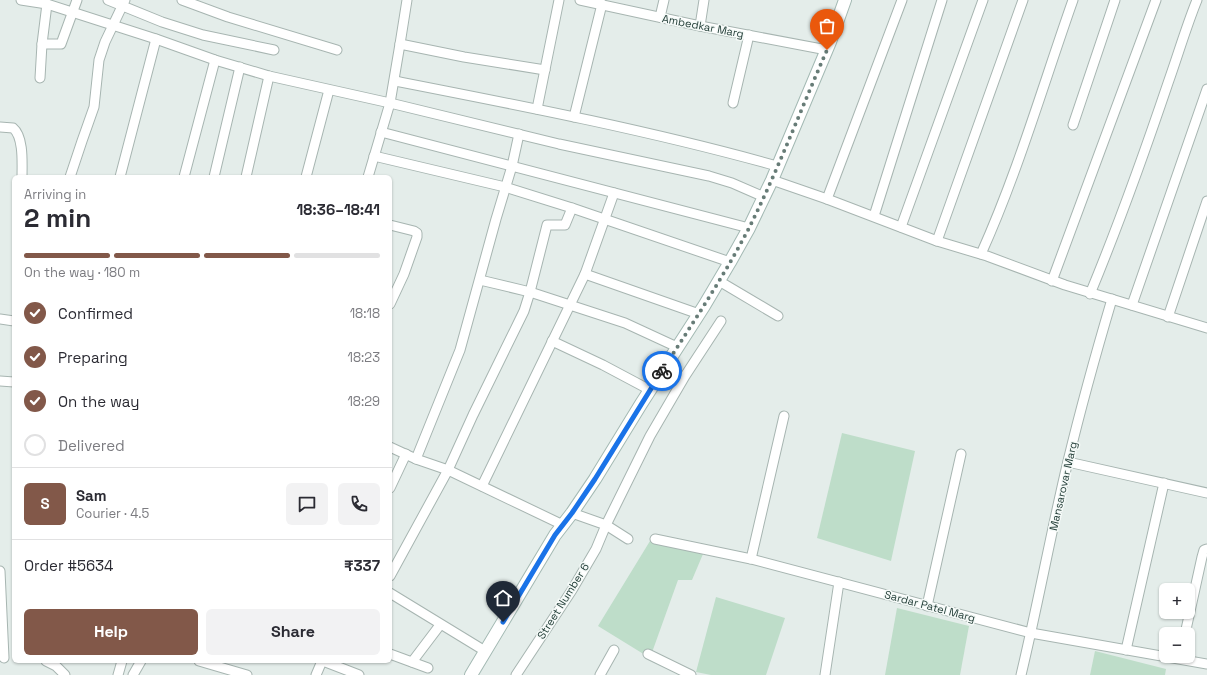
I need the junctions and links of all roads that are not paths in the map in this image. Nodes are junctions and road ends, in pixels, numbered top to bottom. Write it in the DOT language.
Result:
graph roads {
  1 [pos="22,0"];
  2 [pos="77,0"];
  3 [pos="108,0"];
  4 [pos="182,0"];
  5 [pos="407,0"];
  6 [pos="559,0"];
  7 [pos="581,0"];
  8 [pos="664,0"];
  9 [pos="704,0"];
  10 [pos="845,0"];
  11 [pos="902,0"];
  12 [pos="942,0"];
  13 [pos="983,0"];
  14 [pos="1023,0"];
  15 [pos="1073,0"];
  16 [pos="1114,0"];
  17 [pos="1156,0"];
  18 [pos="1197,0"];
  19 [pos="123,3"];
  20 [pos="47,4"];
  21 [pos="602,4"];
  22 [pos="73,13"];
  23 [pos="660,17"];
  24 [pos="114,26"];
  25 [pos="700,26"];
  26 [pos="749,35"];
  27 [pos="156,39"];
  28 [pos="42,44"];
  29 [pos="400,44"];
  30 [pos="274,50"];
  31 [pos="337,50"];
  32 [pos="827,50"];
  33 [pos="215,60"];
  34 [pos="240,68"];
  35 [pos="545,70"];
  36 [pos="269,76"];
  37 [pos="40,78"];
  38 [pos="395,81"];
  39 [pos="1207,89"];
  40 [pos="329,90"];
  41 [pos="390,103"];
  42 [pos="733,103"];
  43 [pos="537,109"];
  44 [pos="574,117"];
  45 [pos="1073,125"];
  46 [pos="0,128"];
  47 [pos="381,132"];
  48 [pos="520,134"];
  49 [pos="374,156"];
  50 [pos="512,166"];
  51 [pos="777,166"];
  52 [pos="22,175"];
  53 [pos="71,175"];
  54 [pos="121,175"];
  55 [pos="185,175"];
  56 [pos="214,175"];
  57 [pos="246,175"];
  58 [pos="307,175"];
  59 [pos="369,175"];
  60 [pos="772,180"];
  61 [pos="506,187"];
  62 [pos="614,193"];
  63 [pos="764,197"];
  64 [pos="827,199"];
  65 [pos="1207,201"];
  66 [pos="572,208"];
  67 [pos="874,216"];
  68 [pos="605,219"];
  69 [pos="392,226"];
  70 [pos="901,227"];
  71 [pos="748,228"];
  72 [pos="937,241"];
  73 [pos="981,254"];
  74 [pos="730,262"];
  75 [pos="585,274"];
  76 [pos="480,280"];
  77 [pos="719,281"];
  78 [pos="1052,281"];
  79 [pos="530,292"];
  80 [pos="1090,294"];
  81 [pos="1112,299"];
  82 [pos="392,300"];
  83 [pos="570,304"];
  84 [pos="1132,305"];
  85 [pos="699,314"];
  86 [pos="778,316"];
  87 [pos="1168,317"];
  88 [pos="0,319"];
  89 [pos="721,321"];
  90 [pos="12,322"];
  91 [pos="1206,326"];
  92 [pos="552,341"];
  93 [pos="677,347"];
  94 [pos="0,381"];
  95 [pos="12,382"];
  96 [pos="650,390"];
  97 [pos="784,416"];
  98 [pos="392,448"];
  99 [pos="406,454"];
  100 [pos="960,454"];
  101 [pos="416,459"];
  102 [pos="1068,462"];
  103 [pos="448,470"];
  104 [pos="1164,483"];
  105 [pos="392,484"];
  106 [pos="482,486"];
  107 [pos="1207,493"];
  108 [pos="572,513"];
  109 [pos="563,525"];
  110 [pos="606,525"];
  111 [pos="628,539"];
  112 [pos="655,539"];
  113 [pos="1207,549"];
  114 [pos="751,559"];
  115 [pos="0,571"];
  116 [pos="392,572"];
  117 [pos="839,582"];
  118 [pos="392,594"];
  119 [pos="928,606"];
  120 [pos="440,624"];
  121 [pos="1187,627"];
  122 [pos="1031,633"];
  123 [pos="614,650"];
  124 [pos="1126,650"];
  125 [pos="485,651"];
  126 [pos="648,654"];
  127 [pos="392,655"];
  128 [pos="1159,655"];
  129 [pos="2,658"];
  130 [pos="1195,661"];
  131 [pos="412,662"];
  132 [pos="51,663"];
  133 [pos="121,663"];
  134 [pos="140,663"];
  135 [pos="206,663"];
  136 [pos="323,663"];
  137 [pos="329,663"];
  138 [pos="1207,664"];
  139 [pos="428,668"];
  140 [pos="65,675"];
  141 [pos="118,675"];
  142 [pos="133,675"];
  143 [pos="246,675"];
  144 [pos="316,675"];
  145 [pos="359,675"];
  146 [pos="471,675"];
  147 [pos="516,675"];
  148 [pos="600,675"];
  149 [pos="691,675"];
  150 [pos="825,675"];
  151 [pos="1021,675"];
  1 -- 20 [label="street"];
  2 -- 22 [label="street"];
  3 -- 19 [label="street"];
  4 -- 31 [label="street"];
  5 -- 29 [label="street"];
  6 -- 35 [label="street"];
  7 -- 21 [label="street, Ambedkar Marg"];
  8 -- 23 [label="street"];
  9 -- 25 [label="street"];
  10 -- 32 [label="street"];
  11 -- 64 [label="street"];
  12 -- 67 [label="street"];
  13 -- 70 [label="street"];
  14 -- 72 [label="street"];
  15 -- 73 [label="street"];
  16 -- 45 [label="street"];
  17 -- 78 [label="street"];
  18 -- 80 [label="street"];
  19 -- 24 [label="street"];
  19 -- 30 [label="street"];
  20 -- 22 [label="street"];
  20 -- 28 [label="street"];
  21 -- 23 [label="street, Ambedkar Marg"];
  21 -- 44 [label="street"];
  22 -- 24 [label="street"];
  22 -- 28 [label="street"];
  23 -- 25 [label="street, Ambedkar Marg"];
  24 -- 27 [label="street"];
  24 -- 53 [label="street"];
  25 -- 26 [label="street, Ambedkar Marg"];
  26 -- 32 [label="street, Ambedkar Marg"];
  26 -- 42 [label="street"];
  27 -- 33 [label="street"];
  27 -- 54 [label="street"];
  28 -- 37 [label="street"];
  29 -- 35 [label="street"];
  29 -- 38 [label="street"];
  32 -- 51 [label="street"];
  33 -- 34 [label="street"];
  33 -- 55 [label="street"];
  34 -- 36 [label="street"];
  34 -- 56 [label="street"];
  35 -- 43 [label="street"];
  36 -- 40 [label="street"];
  36 -- 57 [label="street"];
  38 -- 41 [label="street"];
  38 -- 43 [label="street"];
  39 -- 84 [label="street"];
  40 -- 41 [label="street"];
  40 -- 58 [label="street"];
  41 -- 47 [label="street"];
  41 -- 48 [label="street"];
  43 -- 44 [label="street"];
  44 -- 51 [label="street"];
  46 -- 52 [label="street"];
  47 -- 49 [label="street"];
  47 -- 50 [label="street"];
  48 -- 50 [label="street"];
  48 -- 63 [label="street"];
  49 -- 59 [label="street"];
  49 -- 61 [label="street"];
  50 -- 61 [label="street"];
  50 -- 62 [label="street"];
  51 -- 60 [label="street"];
  60 -- 63 [label="street"];
  60 -- 64 [label="street"];
  61 -- 66 [label="street"];
  61 -- 76 [label="street"];
  62 -- 68 [label="street"];
  62 -- 71 [label="street"];
  63 -- 71 [label="street"];
  64 -- 67 [label="street"];
  65 -- 87 [label="street"];
  66 -- 68 [label="street"];
  66 -- 79 [label="street"];
  67 -- 70 [label="street"];
  68 -- 74 [label="street"];
  68 -- 75 [label="street"];
  69 -- 82 [label="street"];
  70 -- 72 [label="street"];
  71 -- 74 [label="street"];
  72 -- 73 [label="street"];
  73 -- 78 [label="street"];
  74 -- 77 [label="street"];
  75 -- 83 [label="street"];
  75 -- 85 [label="street"];
  76 -- 79 [label="street"];
  76 -- 101 [label="street"];
  77 -- 85 [label="street"];
  77 -- 86 [label="street"];
  78 -- 80 [label="street"];
  79 -- 83 [label="street"];
  79 -- 103 [label="street"];
  80 -- 81 [label="street"];
  81 -- 84 [label="street"];
  81 -- 102 [label="street, Mansarovar Marg"];
  83 -- 92 [label="street"];
  83 -- 93 [label="street"];
  84 -- 87 [label="street"];
  85 -- 93 [label="street"];
  87 -- 91 [label="street"];
  88 -- 90 [label="street"];
  89 -- 110 [label="street, Street Number 6"];
  92 -- 96 [label="street"];
  92 -- 106 [label="street"];
  93 -- 96 [label="street"];
  94 -- 95 [label="street"];
  96 -- 108 [label="street"];
  97 -- 114 [label="street"];
  98 -- 99 [label="street"];
  99 -- 101 [label="street"];
  99 -- 105 [label="street"];
  100 -- 119 [label="street"];
  101 -- 103 [label="street"];
  102 -- 104 [label="street"];
  102 -- 122 [label="street, Mansarovar Marg"];
  103 -- 106 [label="street"];
  103 -- 116 [label="street"];
  104 -- 107 [label="street"];
  104 -- 124 [label="street"];
  106 -- 109 [label="street"];
  108 -- 109 [label="street"];
  108 -- 110 [label="street"];
  109 -- 125 [label="street"];
  110 -- 111 [label="street"];
  110 -- 147 [label="street, Street Number 6"];
  112 -- 114 [label="street, Sardar Patel Marg"];
  113 -- 121 [label="street"];
  114 -- 117 [label="street, Sardar Patel Marg"];
  115 -- 129 [label="street"];
  117 -- 119 [label="street, Sardar Patel Marg"];
  117 -- 150 [label="street"];
  118 -- 120 [label="street"];
  119 -- 122 [label="street, Sardar Patel Marg"];
  120 -- 125 [label="street"];
  120 -- 131 [label="street"];
  122 -- 124 [label="street, Sardar Patel Marg"];
  122 -- 151 [label="street, Mansarovar Marg"];
  123 -- 148 [label="street"];
  124 -- 128 [label="street, Sardar Patel Marg"];
  125 -- 146 [label="street"];
  126 -- 149 [label="street"];
  127 -- 131 [label="street"];
  130 -- 138 [label="street, Sardar Patel Marg"];
  131 -- 139 [label="street"];
  132 -- 140 [label="street"];
  133 -- 141 [label="street"];
  134 -- 142 [label="street"];
  135 -- 143 [label="street"];
  136 -- 144 [label="street"];
  137 -- 145 [label="street"];
}
